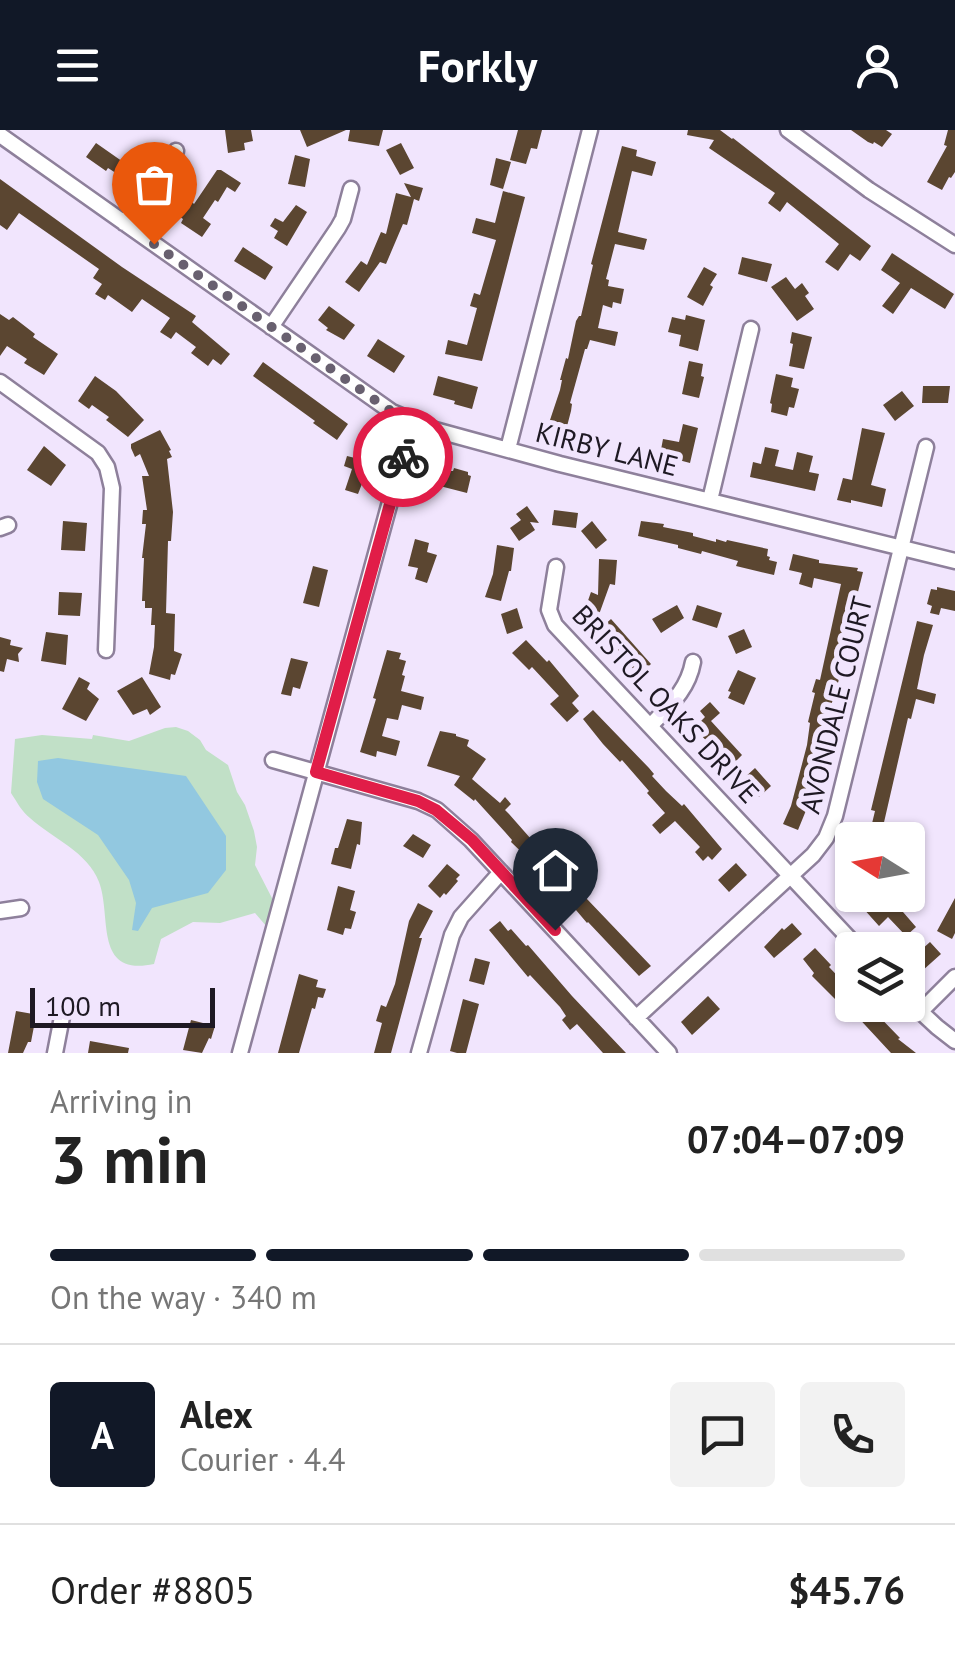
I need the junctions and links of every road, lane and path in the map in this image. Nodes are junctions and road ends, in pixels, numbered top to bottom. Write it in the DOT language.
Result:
graph roads {
  1 [pos="590,130"];
  2 [pos="788,130"];
  3 [pos="0,136"];
  4 [pos="176,151"];
  5 [pos="350,189"];
  6 [pos="124,223"];
  7 [pos="953,238"];
  8 [pos="271,327"];
  9 [pos="751,329"];
  10 [pos="0,382"];
  11 [pos="412,421"];
  12 [pos="926,447"];
  13 [pos="508,449"];
  14 [pos="710,500"];
  15 [pos="902,548"];
  16 [pos="955,561"];
  17 [pos="556,567"];
  18 [pos="106,650"];
  19 [pos="694,662"];
  20 [pos="650,726"];
  21 [pos="274,760"];
  22 [pos="316,772"];
  23 [pos="501,872"];
  24 [pos="790,876"];
  25 [pos="22,908"];
  26 [pos="0,911"];
  27 [pos="843,932"];
  28 [pos="955,977"];
  29 [pos="925,1007"];
  30 [pos="925,1016"];
  31 [pos="62,1017"];
  32 [pos="636,1018"];
  33 [pos="955,1041"];
  34 [pos="54,1053"];
  35 [pos="240,1053"];
  36 [pos="419,1053"];
  37 [pos="669,1053"];
  1 -- 13 [label="street, KIRBY LANE"];
  2 -- 7 [label="street"];
  3 -- 6 [label="street"];
  4 -- 6 [label="street"];
  5 -- 8 [label="street"];
  6 -- 8 [label="street"];
  8 -- 11 [label="street"];
  9 -- 14 [label="street"];
  10 -- 18 [label="street"];
  11 -- 13 [label="street"];
  11 -- 22 [label="street"];
  12 -- 15 [label="street, AVONDALE COURT"];
  13 -- 14 [label="street, KIRBY LANE"];
  14 -- 15 [label="street, KIRBY LANE"];
  15 -- 16 [label="street, KIRBY LANE"];
  15 -- 24 [label="street, AVONDALE COURT"];
  17 -- 20 [label="street, BRISTOL OAKS DRIVE"];
  19 -- 20 [label="street"];
  20 -- 24 [label="street, BRISTOL OAKS DRIVE"];
  21 -- 22 [label="street"];
  22 -- 23 [label="street"];
  22 -- 35 [label="street"];
  23 -- 32 [label="street"];
  23 -- 36 [label="street"];
  24 -- 27 [label="street, BRISTOL OAKS DRIVE"];
  24 -- 32 [label="street, AVONDALE COURT"];
  25 -- 26 [label="street"];
  28 -- 29 [label="street"];
  30 -- 33 [label="street"];
  31 -- 34 [label="street"];
  32 -- 37 [label="street"];
}
